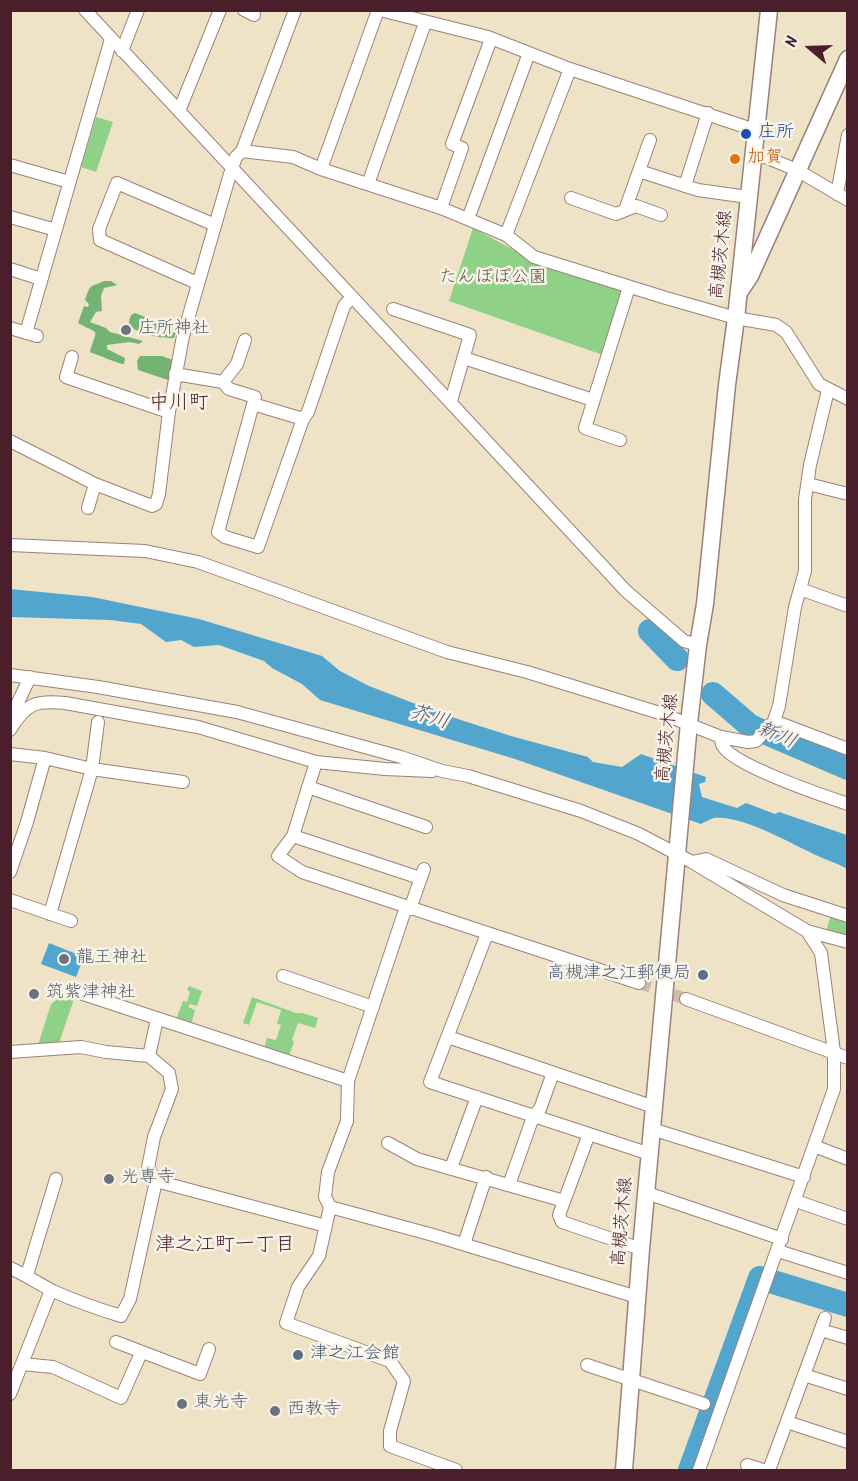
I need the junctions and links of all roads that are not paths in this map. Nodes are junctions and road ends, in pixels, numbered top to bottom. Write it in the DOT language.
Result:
graph roads {
  1 [pos="85,10"];
  2 [pos="138,10"];
  3 [pos="220,10"];
  4 [pos="295,10"];
  5 [pos="379,10"];
  6 [pos="769,10"];
  7 [pos="425,23"];
  8 [pos="111,39"];
  9 [pos="491,39"];
  10 [pos="122,51"];
  11 [pos="529,53"];
  12 [pos="848,59"];
  13 [pos="570,69"];
  14 [pos="179,111"];
  15 [pos="708,113"];
  16 [pos="755,130"];
  17 [pos="848,135"];
  18 [pos="650,140"];
  19 [pos="242,151"];
  20 [pos="753,152"];
  21 [pos="10,165"];
  22 [pos="232,166"];
  23 [pos="321,170"];
  24 [pos="797,170"];
  25 [pos="639,171"];
  26 [pos="69,182"];
  27 [pos="368,184"];
  28 [pos="685,186"];
  29 [pos="748,197"];
  30 [pos="842,197"];
  31 [pos="570,198"];
  32 [pos="441,208"];
  33 [pos="625,210"];
  34 [pos="661,215"];
  35 [pos="10,217"];
  36 [pos="468,219"];
  37 [pos="215,225"];
  38 [pos="56,230"];
  39 [pos="506,235"];
  40 [pos="10,269"];
  41 [pos="41,279"];
  42 [pos="197,283"];
  43 [pos="629,287"];
  44 [pos="738,294"];
  45 [pos="348,301"];
  46 [pos="393,309"];
  47 [pos="736,318"];
  48 [pos="10,328"];
  49 [pos="244,340"];
  50 [pos="72,357"];
  51 [pos="464,358"];
  52 [pos="175,374"];
  53 [pos="223,382"];
  54 [pos="828,390"];
  55 [pos="848,399"];
  56 [pos="593,400"];
  57 [pos="451,401"];
  58 [pos="253,404"];
  59 [pos="169,412"];
  60 [pos="303,418"];
  61 [pos="620,440"];
  62 [pos="10,441"];
  63 [pos="95,484"];
  64 [pos="807,484"];
  65 [pos="848,494"];
  66 [pos="88,508"];
  67 [pos="10,545"];
  68 [pos="800,589"];
  69 [pos="848,606"];
  70 [pos="698,645"];
  71 [pos="10,675"];
  72 [pos="30,677"];
  73 [pos="774,721"];
  74 [pos="99,722"];
  75 [pos="13,726"];
  76 [pos="689,730"];
  77 [pos="721,737"];
  78 [pos="848,749"];
  79 [pos="10,753"];
  80 [pos="45,758"];
  81 [pos="316,762"];
  82 [pos="92,769"];
  83 [pos="442,771"];
  84 [pos="183,782"];
  85 [pos="308,788"];
  86 [pos="848,804"];
  87 [pos="426,827"];
  88 [pos="293,836"];
  89 [pos="677,850"];
  90 [pos="692,862"];
  91 [pos="10,872"];
  92 [pos="10,900"];
  93 [pos="408,908"];
  94 [pos="50,914"];
  95 [pos="848,916"];
  96 [pos="71,921"];
  97 [pos="807,931"];
  98 [pos="487,934"];
  99 [pos="848,942"];
  100 [pos="283,976"];
  101 [pos="639,983"];
  102 [pos="74,991"];
  103 [pos="686,999"];
  104 [pos="373,1007"];
  105 [pos="157,1019"];
  106 [pos="448,1037"];
  107 [pos="10,1052"];
  108 [pos="834,1052"];
  109 [pos="149,1056"];
  110 [pos="848,1058"];
  111 [pos="553,1073"];
  112 [pos="348,1081"];
  113 [pos="477,1097"];
  114 [pos="654,1107"];
  115 [pos="533,1117"];
  116 [pos="652,1129"];
  117 [pos="589,1134"];
  118 [pos="388,1143"];
  119 [pos="814,1146"];
  120 [pos="650,1154"];
  121 [pos="848,1159"];
  122 [pos="451,1168"];
  123 [pos="486,1177"];
  124 [pos="804,1177"];
  125 [pos="56,1179"];
  126 [pos="156,1181"];
  127 [pos="509,1185"];
  128 [pos="646,1193"];
  129 [pos="564,1201"];
  130 [pos="796,1201"];
  131 [pos="330,1207"];
  132 [pos="848,1219"];
  133 [pos="326,1227"];
  134 [pos="464,1245"];
  135 [pos="780,1245"];
  136 [pos="641,1249"];
  137 [pos="10,1268"];
  138 [pos="848,1273"];
  139 [pos="27,1275"];
  140 [pos="51,1290"];
  141 [pos="637,1297"];
  142 [pos="848,1338"];
  143 [pos="116,1342"];
  144 [pos="208,1349"];
  145 [pos="141,1353"];
  146 [pos="587,1365"];
  147 [pos="17,1368"];
  148 [pos="804,1375"];
  149 [pos="631,1380"];
  150 [pos="848,1389"];
  151 [pos="10,1394"];
  152 [pos="704,1404"];
  153 [pos="787,1422"];
  154 [pos="848,1442"];
  155 [pos="747,1465"];
  156 [pos="456,1470"];
  157 [pos="624,1470"];
  158 [pos="699,1470"];
  159 [pos="763,1470"];
  160 [pos="769,1470"];
  1 -- 8 [label="street"];
  2 -- 10 [label="street"];
  3 -- 14 [label="street"];
  4 -- 19 [label="street"];
  5 -- 7 [label="street"];
  5 -- 23 [label="street"];
  6 -- 16 [label="main road, 高槻茨木線"];
  7 -- 9 [label="street"];
  7 -- 27 [label="street"];
  8 -- 10 [label="street"];
  8 -- 26 [label="street"];
  9 -- 11 [label="street"];
  9 -- 32 [label="street"];
  10 -- 14 [label="street"];
  11 -- 13 [label="street"];
  11 -- 36 [label="street"];
  12 -- 24 [label="main road"];
  13 -- 15 [label="street"];
  13 -- 39 [label="street"];
  14 -- 22 [label="street"];
  15 -- 16 [label="street"];
  15 -- 28 [label="street"];
  16 -- 20 [label="main road, 高槻茨木線"];
  17 -- 30 [label="street"];
  18 -- 25 [label="street"];
  19 -- 22 [label="street"];
  19 -- 23 [label="street"];
  20 -- 24 [label="street"];
  20 -- 29 [label="main road, 高槻茨木線"];
  21 -- 26 [label="street"];
  22 -- 37 [label="street"];
  22 -- 45 [label="street"];
  23 -- 27 [label="street"];
  24 -- 30 [label="street"];
  24 -- 44 [label="main road"];
  25 -- 28 [label="street"];
  25 -- 33 [label="street"];
  26 -- 38 [label="street"];
  27 -- 32 [label="street"];
  28 -- 29 [label="street"];
  29 -- 44 [label="main road, 高槻茨木線"];
  31 -- 33 [label="street"];
  32 -- 36 [label="street"];
  33 -- 34 [label="street"];
  35 -- 38 [label="street"];
  36 -- 39 [label="street"];
  37 -- 42 [label="street"];
  37 -- 42 [label="street"];
  38 -- 41 [label="street"];
  39 -- 43 [label="street"];
  40 -- 41 [label="street"];
  41 -- 48 [label="street"];
  42 -- 52 [label="street"];
  43 -- 47 [label="street"];
  43 -- 56 [label="street"];
  44 -- 47 [label="main road, 高槻茨木線"];
  45 -- 57 [label="street"];
  45 -- 60 [label="street"];
  46 -- 51 [label="street"];
  47 -- 54 [label="street"];
  47 -- 70 [label="main road, 高槻茨木線"];
  49 -- 53 [label="street"];
  50 -- 59 [label="street"];
  51 -- 56 [label="street"];
  51 -- 57 [label="street"];
  52 -- 53 [label="street"];
  52 -- 59 [label="street"];
  53 -- 58 [label="street"];
  54 -- 55 [label="street"];
  54 -- 64 [label="street"];
  56 -- 61 [label="street"];
  57 -- 70 [label="street"];
  58 -- 60 [label="street"];
  58 -- 60 [label="street"];
  59 -- 63 [label="street"];
  62 -- 63 [label="street"];
  63 -- 66 [label="street"];
  64 -- 65 [label="street"];
  64 -- 68 [label="street"];
  67 -- 76 [label="street"];
  68 -- 69 [label="street"];
  68 -- 73 [label="street"];
  70 -- 76 [label="main road, 高槻茨木線"];
  71 -- 72 [label="street"];
  72 -- 75 [label="street"];
  72 -- 83 [label="street"];
  73 -- 77 [label="street"];
  73 -- 78 [label="street"];
  74 -- 82 [label="street"];
  75 -- 81 [label="street"];
  76 -- 77 [label="street"];
  76 -- 89 [label="main road, 高槻茨木線"];
  77 -- 86 [label="street"];
  79 -- 80 [label="street"];
  80 -- 82 [label="street"];
  80 -- 91 [label="street"];
  81 -- 83 [label="street"];
  81 -- 85 [label="street"];
  82 -- 84 [label="street"];
  82 -- 94 [label="street"];
  83 -- 89 [label="street"];
  85 -- 87 [label="street"];
  85 -- 88 [label="street"];
  88 -- 93 [label="street"];
  88 -- 93 [label="street"];
  89 -- 90 [label="street"];
  89 -- 114 [label="main road, 高槻茨木線"];
  90 -- 95 [label="street"];
  90 -- 97 [label="street"];
  92 -- 94 [label="street"];
  93 -- 98 [label="street"];
  93 -- 104 [label="street"];
  94 -- 96 [label="street"];
  97 -- 99 [label="street"];
  97 -- 108 [label="street"];
  98 -- 101 [label="street"];
  98 -- 106 [label="street"];
  100 -- 104 [label="street"];
  102 -- 105 [label="street"];
  103 -- 108 [label="street"];
  104 -- 112 [label="street"];
  105 -- 109 [label="street"];
  105 -- 112 [label="street"];
  106 -- 111 [label="street"];
  106 -- 113 [label="street"];
  107 -- 109 [label="street"];
  108 -- 110 [label="street"];
  108 -- 119 [label="street"];
  109 -- 126 [label="street"];
  111 -- 114 [label="street"];
  111 -- 115 [label="street"];
  112 -- 131 [label="street"];
  113 -- 115 [label="street"];
  113 -- 122 [label="street"];
  114 -- 116 [label="main road, 高槻茨木線"];
  115 -- 117 [label="street"];
  115 -- 127 [label="street"];
  116 -- 120 [label="main road, 高槻茨木線"];
  116 -- 124 [label="street"];
  117 -- 120 [label="street"];
  117 -- 129 [label="street"];
  118 -- 122 [label="street"];
  119 -- 121 [label="street"];
  119 -- 124 [label="street"];
  120 -- 128 [label="main road, 高槻茨木線"];
  122 -- 123 [label="street"];
  123 -- 127 [label="street"];
  123 -- 134 [label="street"];
  124 -- 130 [label="street"];
  125 -- 139 [label="street"];
  126 -- 133 [label="street"];
  126 -- 140 [label="street"];
  127 -- 129 [label="street"];
  128 -- 135 [label="street"];
  128 -- 136 [label="main road, 高槻茨木線"];
  129 -- 136 [label="street"];
  130 -- 132 [label="street"];
  130 -- 135 [label="street"];
  131 -- 133 [label="street"];
  131 -- 134 [label="street"];
  133 -- 156 [label="street"];
  134 -- 141 [label="street"];
  135 -- 138 [label="street"];
  135 -- 158 [label="street"];
  136 -- 141 [label="main road, 高槻茨木線"];
  137 -- 139 [label="street"];
  139 -- 140 [label="street"];
  140 -- 147 [label="street"];
  141 -- 149 [label="main road, 高槻茨木線"];
  142 -- 148 [label="street"];
  143 -- 145 [label="street"];
  144 -- 145 [label="street"];
  145 -- 147 [label="street"];
  146 -- 149 [label="street"];
  147 -- 151 [label="street"];
  148 -- 150 [label="street"];
  148 -- 153 [label="street"];
  149 -- 152 [label="street"];
  149 -- 157 [label="main road, 高槻茨木線"];
  153 -- 154 [label="street"];
  153 -- 160 [label="street"];
  155 -- 159 [label="street"];
}
